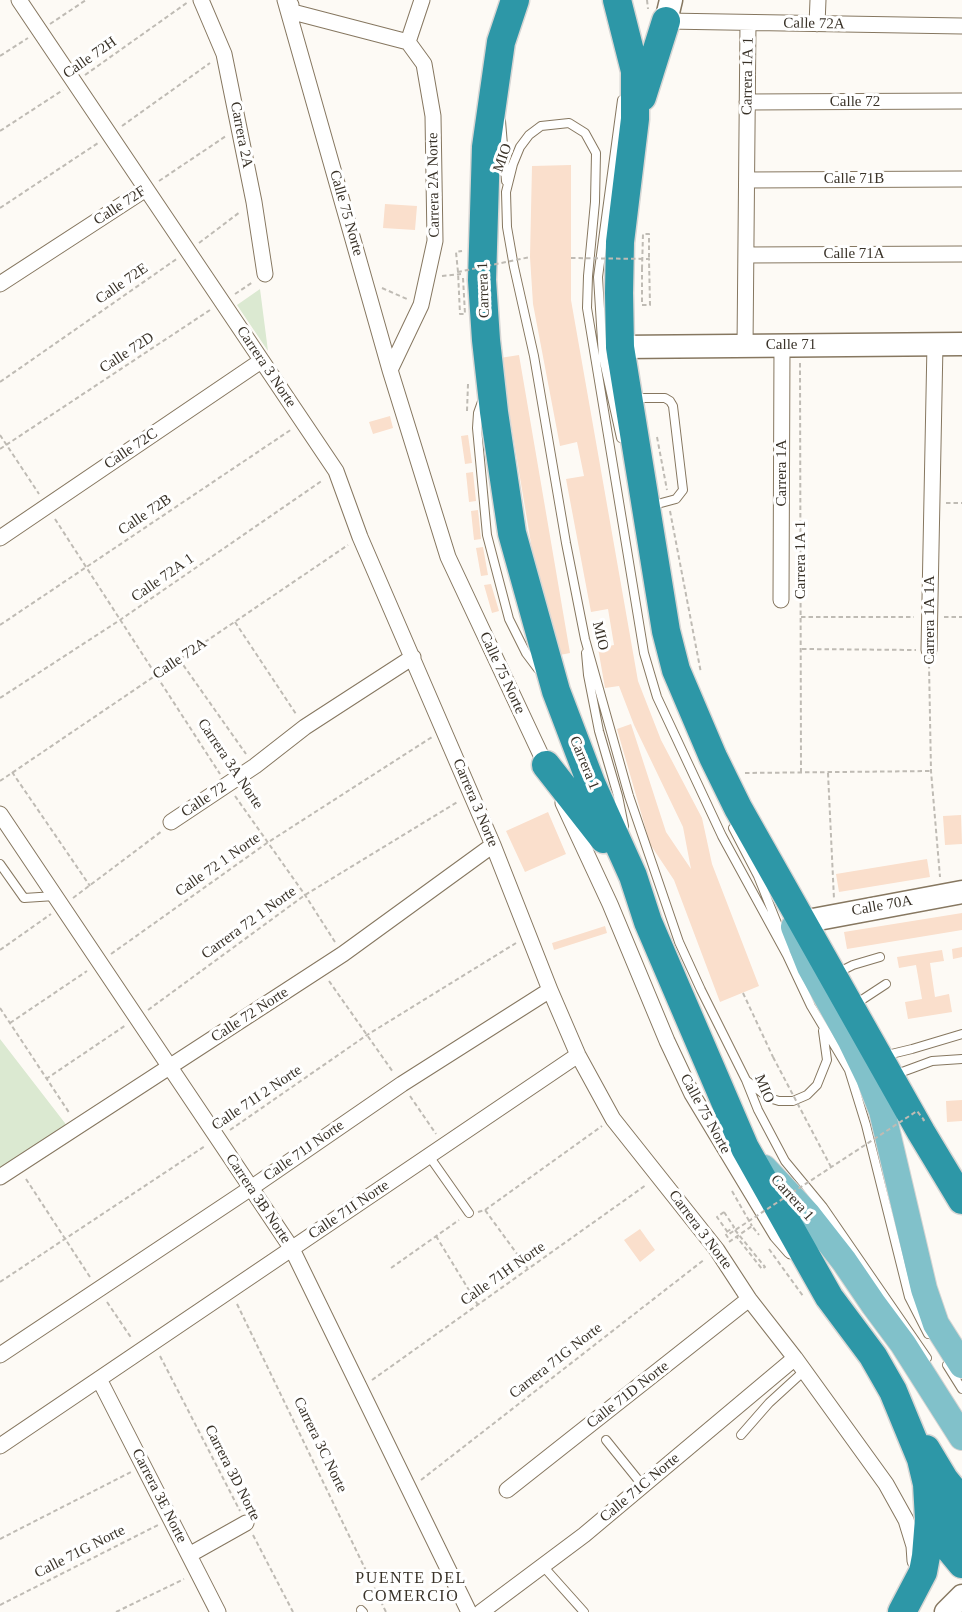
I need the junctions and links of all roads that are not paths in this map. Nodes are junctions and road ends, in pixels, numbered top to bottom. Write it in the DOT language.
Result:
graph roads {
  1 [pos="19,0"];
  2 [pos="201,0"];
  3 [pos="422,0"];
  4 [pos="504,0"];
  5 [pos="515,0"];
  6 [pos="617,0"];
  7 [pos="818,0"];
  8 [pos="289,4"];
  9 [pos="668,11"];
  10 [pos="748,23"];
  11 [pos="817,24"];
  12 [pos="962,26"];
  13 [pos="408,42"];
  14 [pos="501,42"];
  15 [pos="494,83"];
  16 [pos="962,101"];
  17 [pos="747,102"];
  18 [pos="629,109"];
  19 [pos="962,179"];
  20 [pos="747,180"];
  21 [pos="146,189"];
  22 [pos="506,192"];
  23 [pos="962,254"];
  24 [pos="746,255"];
  25 [pos="265,274"];
  26 [pos="0,284"];
  27 [pos="935,344"];
  28 [pos="962,344"];
  29 [pos="791,345"];
  30 [pos="745,346"];
  31 [pos="620,347"];
  32 [pos="261,361"];
  33 [pos="390,370"];
  34 [pos="620,399"];
  35 [pos="657,505"];
  36 [pos="0,538"];
  37 [pos="781,600"];
  38 [pos="585,639"];
  39 [pos="929,650"];
  40 [pos="413,657"];
  41 [pos="546,765"];
  42 [pos="0,814"];
  43 [pos="728,818"];
  44 [pos="171,822"];
  45 [pos="624,830"];
  46 [pos="627,841"];
  47 [pos="493,845"];
  48 [pos="767,861"];
  49 [pos="0,864"];
  50 [pos="633,876"];
  51 [pos="951,894"];
  52 [pos="58,901"];
  53 [pos="802,922"];
  54 [pos="880,957"];
  55 [pos="833,975"];
  56 [pos="801,984"];
  57 [pos="886,984"];
  58 [pos="550,990"];
  59 [pos="850,1007"];
  60 [pos="821,1024"];
  61 [pos="962,1034"];
  62 [pos="578,1055"];
  63 [pos="962,1059"];
  64 [pos="170,1066"];
  65 [pos="884,1067"];
  66 [pos="746,1080"];
  67 [pos="745,1148"];
  68 [pos="429,1156"];
  69 [pos="0,1177"];
  70 [pos="957,1187"];
  71 [pos="251,1188"];
  72 [pos="469,1213"];
  73 [pos="962,1223"];
  74 [pos="292,1249"];
  75 [pos="749,1299"];
  76 [pos="818,1299"];
  77 [pos="931,1332"];
  78 [pos="909,1341"];
  79 [pos="0,1355"];
  80 [pos="795,1358"];
  81 [pos="953,1363"];
  82 [pos="932,1366"];
  83 [pos="804,1371"];
  84 [pos="99,1379"];
  85 [pos="962,1389"];
  86 [pos="900,1406"];
  87 [pos="741,1435"];
  88 [pos="962,1437"];
  89 [pos="606,1440"];
  90 [pos="0,1446"];
  91 [pos="927,1484"];
  92 [pos="643,1486"];
  93 [pos="507,1490"];
  94 [pos="962,1501"];
  95 [pos="246,1522"];
  96 [pos="928,1524"];
  97 [pos="962,1529"];
  98 [pos="189,1555"];
  99 [pos="962,1564"];
  100 [pos="542,1565"];
  101 [pos="962,1596"];
  102 [pos="905,1608"];
  103 [pos="218,1612"];
  104 [pos="469,1612"];
  105 [pos="481,1612"];
  106 [pos="584,1612"];
  107 [pos="946,1612"];
  1 -- 21 [label="street, Carrera 3 Norte"];
  2 -- 25 [label="street, Carrera 2A"];
  3 -- 13 [label="street"];
  4 -- 14 [label="street"];
  5 -- 14 [label="highway, Carrera 1"];
  6 -- 18 [label="highway"];
  7 -- 11 [label="street"];
  8 -- 13 [label="street"];
  8 -- 33 [label="street, Calle 75 Norte"];
  9 -- 10 [label="street, Calle 72A"];
  9 -- 18 [label="highway"];
  10 -- 11 [label="street, Calle 72A"];
  10 -- 17 [label="street, Carrera 1A 1"];
  11 -- 12 [label="street, Calle 72A"];
  13 -- 33 [label="street, Carrera 2A Norte"];
  14 -- 15 [label="highway, Carrera 1"];
  15 -- 22 [label="lane"];
  15 -- 50 [label="highway, Carrera 1"];
  16 -- 17 [label="street, Calle 72"];
  17 -- 20 [label="street, Carrera 1A 1"];
  18 -- 31 [label="highway"];
  18 -- 34 [label="lane"];
  19 -- 20 [label="street, Calle 71B"];
  20 -- 24 [label="street, Carrera 1A 1"];
  21 -- 26 [label="street, Calle 72F"];
  21 -- 32 [label="street, Carrera 3 Norte"];
  22 -- 38 [label="lane, MIO"];
  22 -- 56 [label="lane, MIO"];
  23 -- 24 [label="street, Calle 71A"];
  24 -- 30 [label="street, Carrera 1A 1"];
  27 -- 28 [label="street, Calle 71"];
  27 -- 29 [label="street, Calle 71"];
  27 -- 39 [label="street, Carrera 1A 1A"];
  29 -- 30 [label="street, Calle 71"];
  29 -- 37 [label="street, Carrera 1A"];
  30 -- 31 [label="street, Calle 71"];
  31 -- 34 [label="highway"];
  32 -- 36 [label="street, Calle 72C"];
  32 -- 40 [label="street, Carrera 3 Norte"];
  33 -- 41 [label="street, Calle 75 Norte"];
  34 -- 35 [label="highway"];
  34 -- 35 [label="lane"];
  35 -- 48 [label="highway"];
  38 -- 45 [label="lane"];
  38 -- 66 [label="lane, MIO"];
  40 -- 44 [label="street, Calle 72"];
  40 -- 47 [label="street, Carrera 3 Norte"];
  41 -- 50 [label="highway"];
  41 -- 76 [label="street, Calle 75 Norte"];
  42 -- 52 [label="street, Carrera 3B Norte"];
  43 -- 56 [label="lane"];
  46 -- 50 [label="lane"];
  47 -- 58 [label="street, Carrera 3 Norte"];
  47 -- 64 [label="street, Calle 72 Norte"];
  48 -- 53 [label="highway"];
  48 -- 77 [label="main road"];
  49 -- 52 [label="lane"];
  50 -- 67 [label="highway, Carrera 1"];
  51 -- 53 [label="street, Calle 70A"];
  52 -- 64 [label="street, Carrera 3B Norte"];
  53 -- 55 [label="highway"];
  54 -- 55 [label="lane"];
  55 -- 59 [label="highway"];
  56 -- 60 [label="lane, MIO"];
  57 -- 59 [label="lane"];
  58 -- 62 [label="street, Carrera 3 Norte"];
  58 -- 71 [label="street, Calle 71J Norte"];
  59 -- 65 [label="highway"];
  60 -- 66 [label="lane"];
  60 -- 77 [label="lane, MIO"];
  61 -- 65 [label="lane"];
  62 -- 68 [label="street, Calle 71I Norte"];
  62 -- 75 [label="street, Carrera 3 Norte"];
  63 -- 65 [label="lane"];
  64 -- 69 [label="street, Calle 72 Norte"];
  64 -- 71 [label="street, Carrera 3B Norte"];
  65 -- 70 [label="highway"];
  66 -- 78 [label="lane, MIO"];
  67 -- 76 [label="highway"];
  67 -- 78 [label="main road, Carrera 1"];
  68 -- 72 [label="lane"];
  68 -- 74 [label="street, Calle 71I Norte"];
  70 -- 73 [label="highway"];
  71 -- 74 [label="street, Carrera 3B Norte"];
  71 -- 79 [label="street, Calle 71J Norte"];
  74 -- 84 [label="street, Calle 71I Norte"];
  74 -- 104 [label="street, Carrera 3B Norte"];
  75 -- 80 [label="street, Carrera 3 Norte"];
  75 -- 93 [label="street, Calle 71D Norte"];
  76 -- 86 [label="highway"];
  77 -- 81 [label="main road"];
  78 -- 82 [label="lane, MIO"];
  78 -- 88 [label="main road, Carrera 1"];
  80 -- 83 [label="street, Carrera 3 Norte"];
  80 -- 92 [label="street, Calle 71C Norte"];
  81 -- 85 [label="lane"];
  83 -- 87 [label="lane"];
  83 -- 102 [label="street, Carrera 3 Norte"];
  84 -- 90 [label="street, Calle 71I Norte"];
  84 -- 98 [label="street, Carrera 3E Norte"];
  86 -- 91 [label="highway"];
  86 -- 94 [label="highway"];
  89 -- 92 [label="lane"];
  91 -- 96 [label="highway"];
  91 -- 97 [label="highway"];
  92 -- 100 [label="street, Calle 71C Norte"];
  95 -- 98 [label="street"];
  96 -- 99 [label="highway"];
  96 -- 102 [label="highway"];
  98 -- 103 [label="street, Carrera 3E Norte"];
  100 -- 105 [label="street, Calle 71C Norte"];
  100 -- 106 [label="lane"];
  101 -- 107 [label="street"];
}
